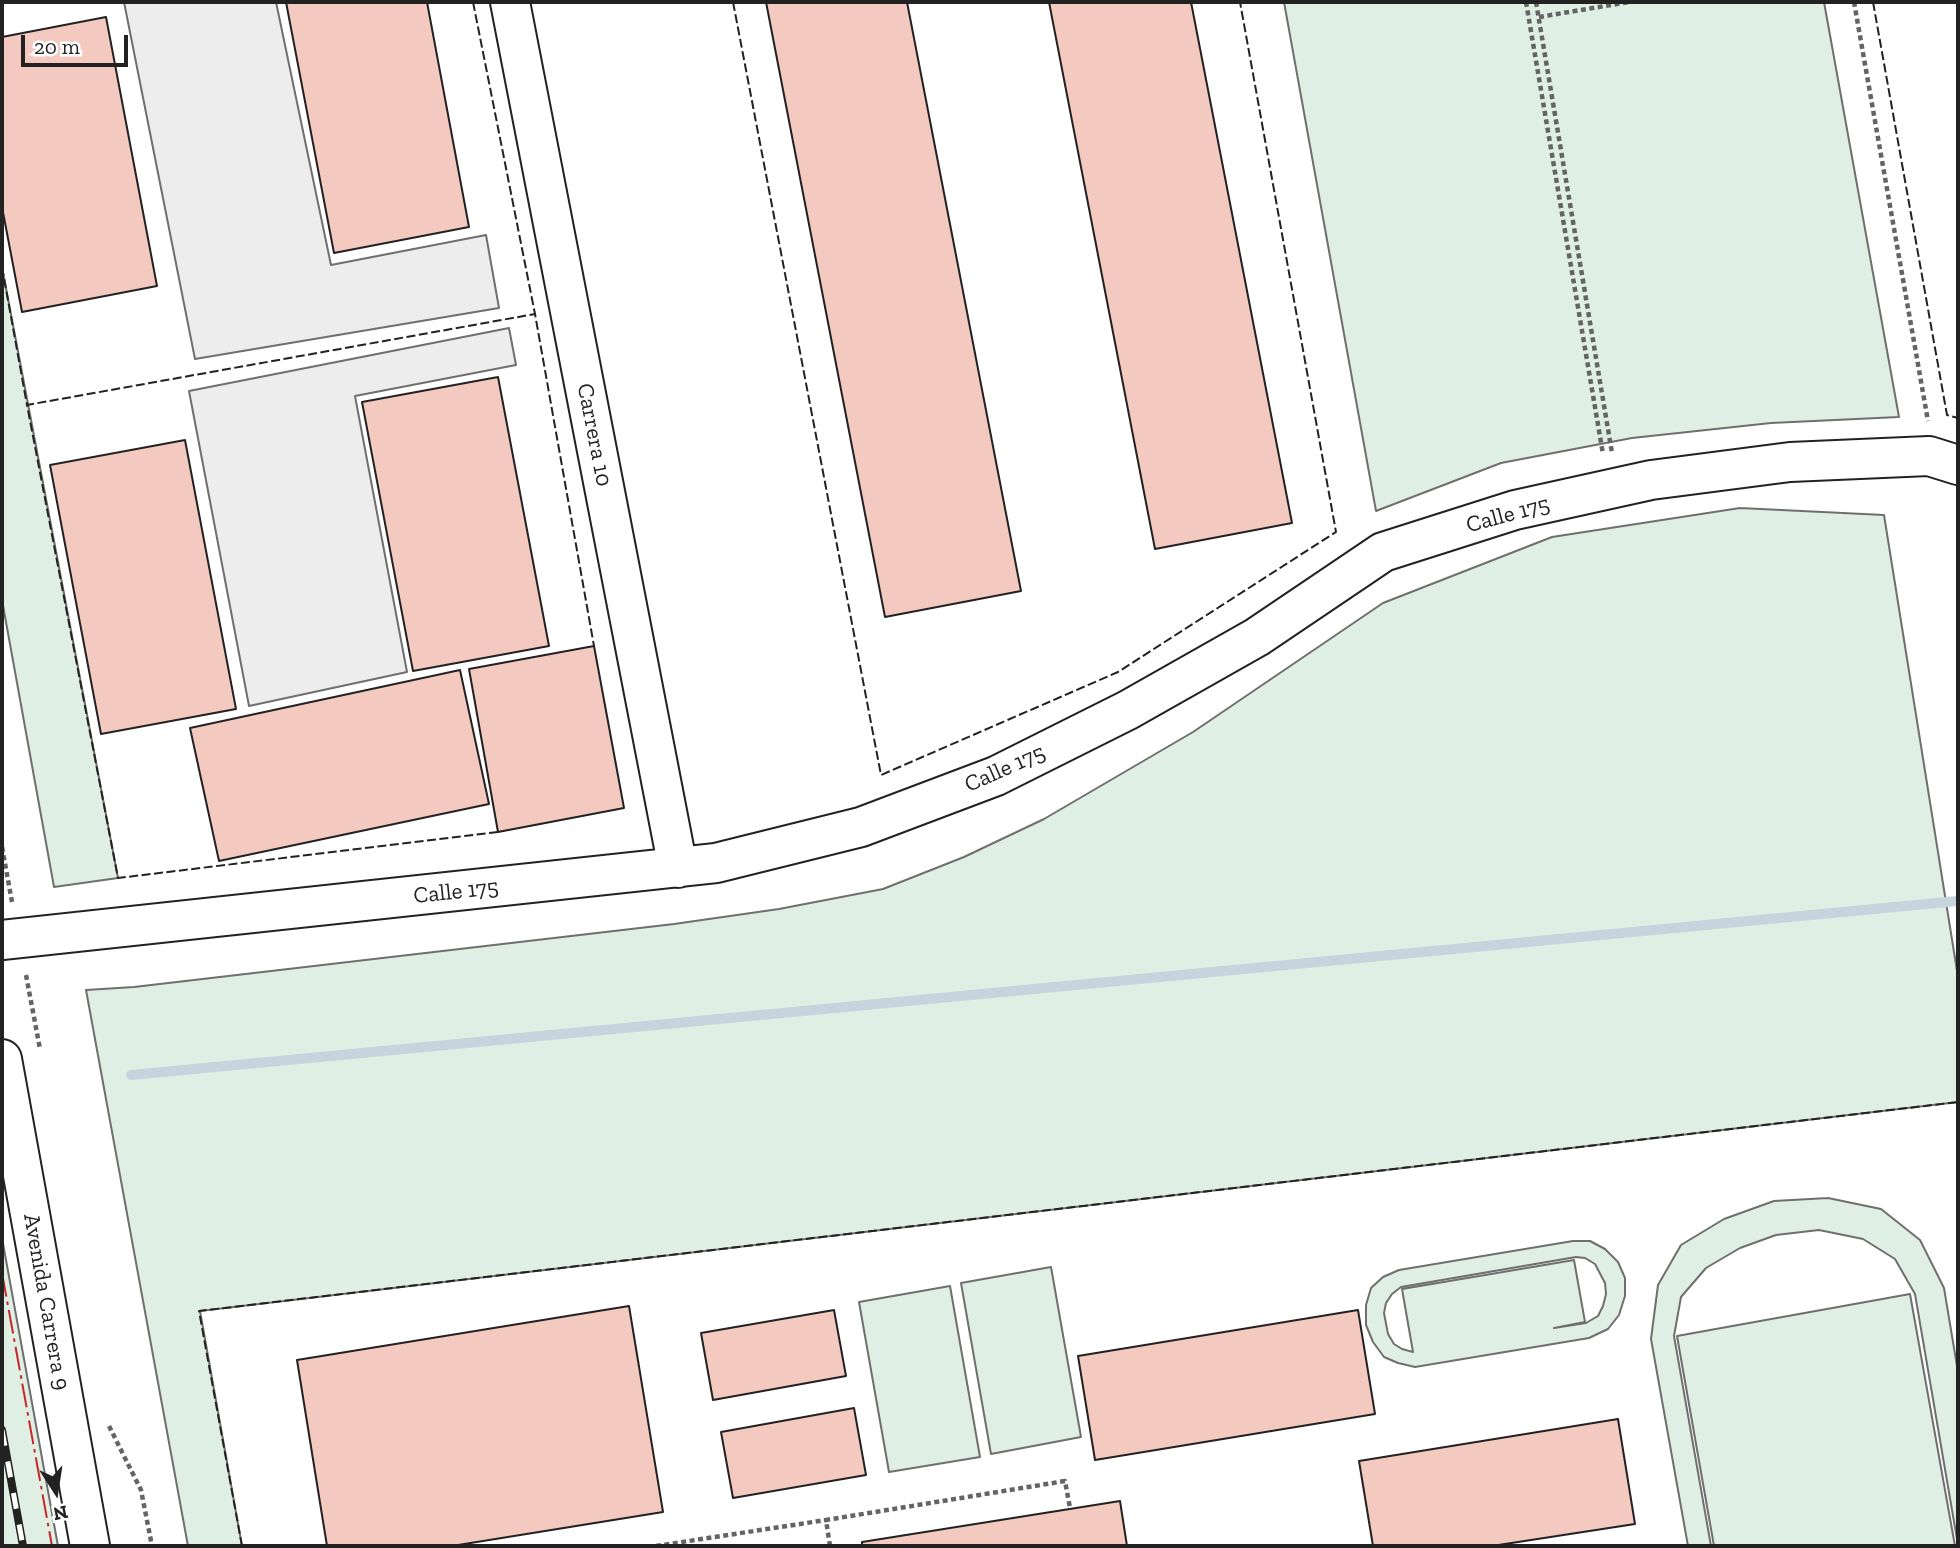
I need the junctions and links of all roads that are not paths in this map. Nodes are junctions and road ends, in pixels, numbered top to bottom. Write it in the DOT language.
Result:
graph roads {
  1 [pos="510,2"];
  2 [pos="1958,465"];
  3 [pos="678,868"];
  4 [pos="11,939"];
  5 [pos="2,1059"];
  6 [pos="90,1546"];
  1 -- 3 [label="street, Carrera 10"];
  2 -- 3 [label="street, Calle 175"];
  3 -- 4 [label="street, Calle 175"];
  5 -- 6 [label="street, Avenida Carrera 9"];
}
